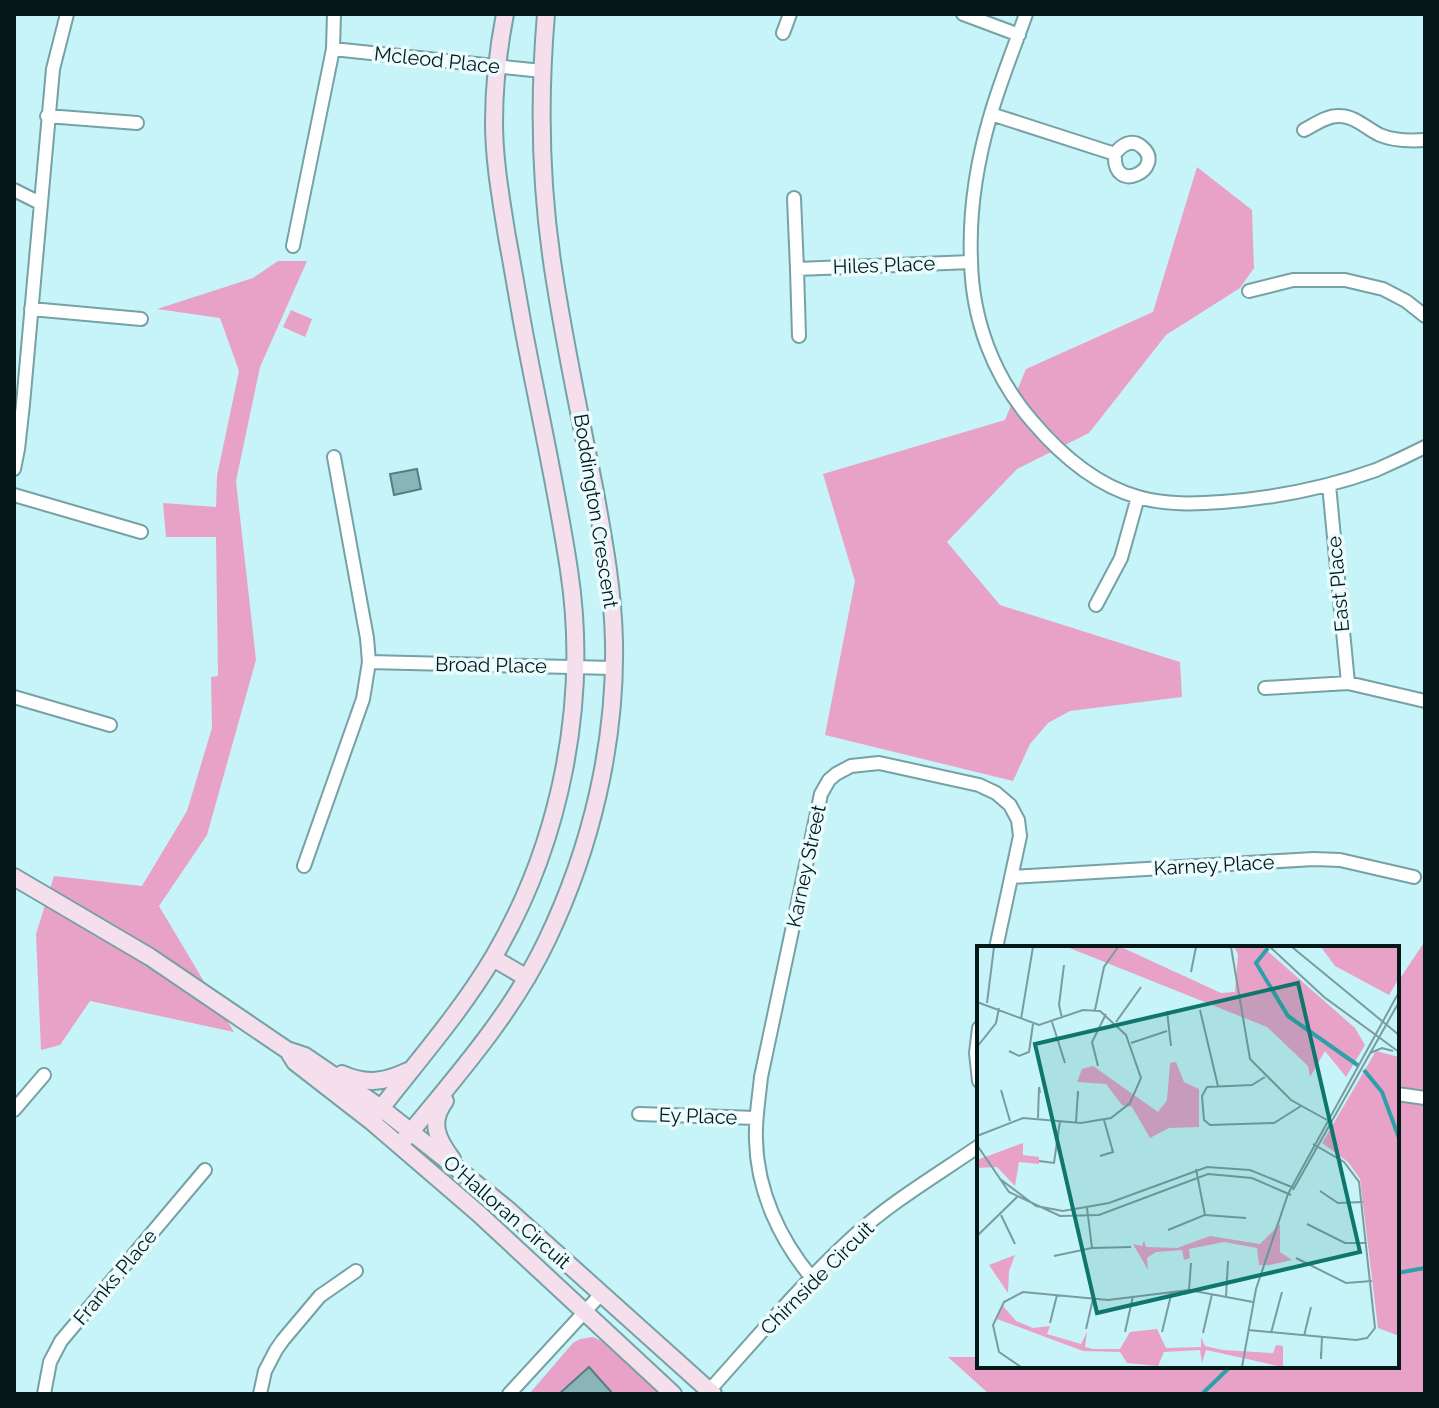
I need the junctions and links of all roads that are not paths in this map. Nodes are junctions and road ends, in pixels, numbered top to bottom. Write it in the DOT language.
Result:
graph roads {
  1 [pos="67,14"];
  2 [pos="334,14"];
  3 [pos="505,14"];
  4 [pos="546,14"];
  5 [pos="790,14"];
  6 [pos="963,14"];
  7 [pos="1026,14"];
  8 [pos="783,33"];
  9 [pos="1019,35"];
  10 [pos="333,49"];
  11 [pos="497,67"];
  12 [pos="542,71"];
  13 [pos="991,114"];
  14 [pos="47,116"];
  15 [pos="137,123"];
  16 [pos="1304,130"];
  17 [pos="1425,140"];
  18 [pos="1115,154"];
  19 [pos="14,190"];
  20 [pos="794,198"];
  21 [pos="40,203"];
  22 [pos="293,246"];
  23 [pos="971,262"];
  24 [pos="797,269"];
  25 [pos="1249,291"];
  26 [pos="31,309"];
  27 [pos="1425,316"];
  28 [pos="141,319"];
  29 [pos="799,336"];
  30 [pos="18,401"];
  31 [pos="1425,447"];
  32 [pos="334,457"];
  33 [pos="14,469"];
  34 [pos="1329,485"];
  35 [pos="14,495"];
  36 [pos="1138,497"];
  37 [pos="141,532"];
  38 [pos="1096,605"];
  39 [pos="369,662"];
  40 [pos="574,667"];
  41 [pos="613,668"];
  42 [pos="1348,683"];
  43 [pos="1265,688"];
  44 [pos="14,697"];
  45 [pos="1425,701"];
  46 [pos="110,725"];
  47 [pos="304,866"];
  48 [pos="14,877"];
  49 [pos="1011,877"];
  50 [pos="1414,877"];
  51 [pos="996,946"];
  52 [pos="493,958"];
  53 [pos="527,978"];
  54 [pos="287,1050"];
  55 [pos="305,1056"];
  56 [pos="461,1070"];
  57 [pos="409,1071"];
  58 [pos="44,1075"];
  59 [pos="1399,1094"];
  60 [pos="1425,1098"];
  61 [pos="14,1110"];
  62 [pos="376,1114"];
  63 [pos="639,1114"];
  64 [pos="756,1118"];
  65 [pos="411,1131"];
  66 [pos="400,1145"];
  67 [pos="977,1147"];
  68 [pos="205,1170"];
  69 [pos="459,1170"];
  70 [pos="356,1271"];
  71 [pos="812,1278"];
  72 [pos="602,1293"];
  73 [pos="584,1312"];
  74 [pos="709,1393"];
  75 [pos="44,1394"];
  76 [pos="260,1394"];
  77 [pos="509,1394"];
  78 [pos="673,1394"];
  1 -- 14 [label="street"];
  2 -- 10 [label="street"];
  3 -- 11 [label="street, Boddington Crescent"];
  4 -- 12 [label="street, Boddington Crescent"];
  5 -- 8 [label="street"];
  6 -- 9 [label="street"];
  7 -- 9 [label="street"];
  9 -- 13 [label="street"];
  10 -- 11 [label="street, Mcleod Place"];
  10 -- 22 [label="street"];
  11 -- 12 [label="street, Mcleod Place"];
  11 -- 40 [label="street, Boddington Crescent"];
  12 -- 41 [label="street, Boddington Crescent"];
  13 -- 18 [label="street"];
  13 -- 23 [label="street"];
  14 -- 15 [label="street"];
  14 -- 21 [label="street"];
  16 -- 17 [label="street"];
  19 -- 21 [label="street"];
  20 -- 24 [label="street"];
  21 -- 26 [label="street"];
  23 -- 24 [label="street, Hiles Place"];
  23 -- 36 [label="street"];
  24 -- 29 [label="street"];
  25 -- 27 [label="street"];
  26 -- 28 [label="street"];
  26 -- 30 [label="street"];
  30 -- 33 [label="street"];
  31 -- 34 [label="street"];
  32 -- 39 [label="street"];
  34 -- 36 [label="street"];
  34 -- 42 [label="street, East Place"];
  35 -- 37 [label="street"];
  36 -- 38 [label="street"];
  39 -- 40 [label="street, Broad Place"];
  39 -- 47 [label="street"];
  40 -- 41 [label="street, Broad Place"];
  40 -- 52 [label="street, Boddington Crescent"];
  41 -- 53 [label="street, Boddington Crescent"];
  42 -- 43 [label="street"];
  42 -- 45 [label="street"];
  44 -- 46 [label="street"];
  48 -- 54 [label="street, O'Halloran Circuit"];
  49 -- 50 [label="street, Karney Place"];
  49 -- 51 [label="street, Karney Street"];
  49 -- 64 [label="street, Karney Street"];
  52 -- 53 [label="street"];
  52 -- 57 [label="street, Boddington Crescent"];
  53 -- 56 [label="street, Boddington Crescent"];
  54 -- 55 [label="street, O'Halloran Circuit"];
  54 -- 62 [label="street, O'Halloran Circuit"];
  55 -- 57 [label="street"];
  55 -- 62 [label="street, O'Halloran Circuit"];
  56 -- 65 [label="street, Boddington Crescent"];
  56 -- 69 [label="street"];
  57 -- 62 [label="street, Boddington Crescent"];
  58 -- 61 [label="street"];
  59 -- 60 [label="street"];
  62 -- 65 [label="street, O'Halloran Circuit"];
  62 -- 66 [label="street, O'Halloran Circuit"];
  63 -- 64 [label="street, Ey Place"];
  64 -- 71 [label="street, Karney Street"];
  65 -- 66 [label="street, Boddington Crescent"];
  65 -- 69 [label="street, O'Halloran Circuit"];
  66 -- 73 [label="street, O'Halloran Circuit"];
  67 -- 71 [label="street, Chirnside Circuit"];
  68 -- 75 [label="street, Franks Place"];
  69 -- 72 [label="street, O'Halloran Circuit"];
  70 -- 76 [label="street"];
  71 -- 74 [label="street, Chirnside Circuit"];
  72 -- 73 [label="street"];
  72 -- 74 [label="street, O'Halloran Circuit"];
  73 -- 77 [label="street"];
  73 -- 78 [label="street, O'Halloran Circuit"];
}
